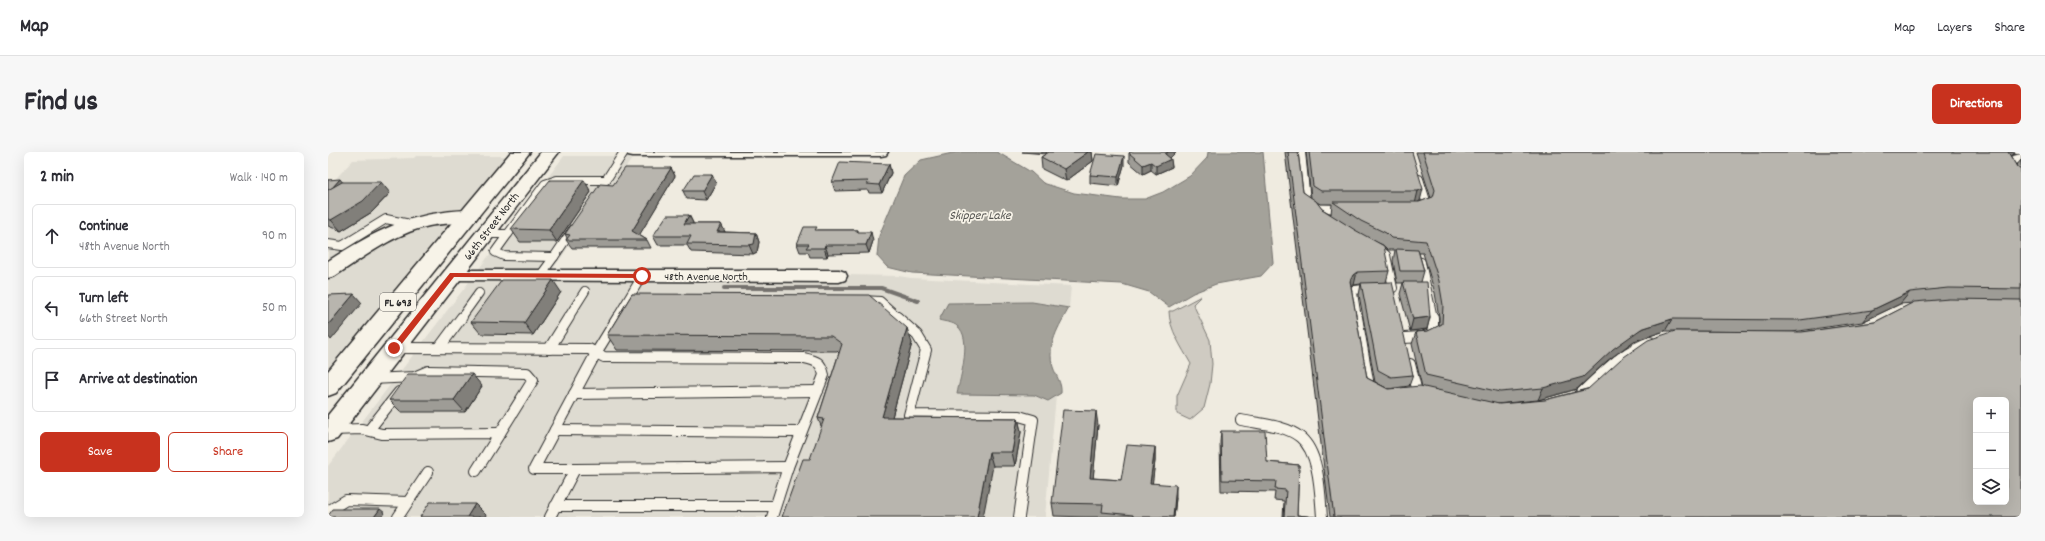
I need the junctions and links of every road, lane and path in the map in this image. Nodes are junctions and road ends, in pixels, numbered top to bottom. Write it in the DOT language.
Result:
graph roads {
  1 [pos="521,152"];
  2 [pos="550,152"];
  3 [pos="624,152"];
  4 [pos="633,152"];
  5 [pos="647,152"];
  6 [pos="881,152"];
  7 [pos="1301,152"];
  8 [pos="2021,158"];
  9 [pos="1416,169"];
  10 [pos="2021,182"];
  11 [pos="486,194"];
  12 [pos="1318,209"];
  13 [pos="1350,209"];
  14 [pos="1416,209"];
  15 [pos="468,216"];
  16 [pos="1323,216"];
  17 [pos="580,219"];
  18 [pos="410,224"];
  19 [pos="484,234"];
  20 [pos="508,234"];
  21 [pos="328,244"];
  22 [pos="1368,244"];
  23 [pos="1412,256"];
  24 [pos="554,257"];
  25 [pos="328,271"];
  26 [pos="452,275"];
  27 [pos="540,276"];
  28 [pos="642,276"];
  29 [pos="839,276"];
  30 [pos="1404,288"];
  31 [pos="1418,288"];
  32 [pos="1428,289"];
  33 [pos="585,291"];
  34 [pos="1394,291"];
  35 [pos="479,293"];
  36 [pos="856,300"];
  37 [pos="1660,339"];
  38 [pos="394,348"];
  39 [pos="439,348"];
  40 [pos="549,349"];
  41 [pos="596,353"];
  42 [pos="414,377"];
  43 [pos="369,380"];
  44 [pos="328,387"];
  45 [pos="818,391"];
  46 [pos="1381,393"];
  47 [pos="1407,393"];
  48 [pos="574,394"];
  49 [pos="1566,399"];
  50 [pos="1241,420"];
  51 [pos="369,430"];
  52 [pos="555,430"];
  53 [pos="329,431"];
  54 [pos="801,432"];
  55 [pos="500,433"];
  56 [pos="788,467"];
  57 [pos="575,469"];
  58 [pos="476,471"];
  59 [pos="428,472"];
  60 [pos="408,502"];
  61 [pos="555,506"];
  62 [pos="775,506"];
  63 [pos="328,511"];
  64 [pos="398,517"];
  65 [pos="550,517"];
  66 [pos="772,517"];
  67 [pos="1019,517"];
  68 [pos="1322,517"];
  1 -- 11 [label="main road, 66th Street North / FL 693"];
  2 -- 19 [label="main road, 66th Street North / FL 693"];
  3 -- 20 [label="lane"];
  4 -- 5 [label="street"];
  5 -- 6 [label="street"];
  7 -- 12 [label="lane"];
  8 -- 10 [label="street"];
  9 -- 14 [label="lane"];
  11 -- 15 [label="main road, 66th Street North / FL 693"];
  11 -- 26 [label="main road"];
  12 -- 13 [label="lane"];
  12 -- 16 [label="lane"];
  15 -- 18 [label="main road"];
  15 -- 44 [label="main road, 66th Street North / FL 693"];
  17 -- 24 [label="lane"];
  18 -- 21 [label="lane"];
  18 -- 25 [label="main road"];
  19 -- 20 [label="lane"];
  19 -- 26 [label="main road, 66th Street North / FL 693"];
  20 -- 24 [label="lane"];
  22 -- 34 [label="lane"];
  23 -- 32 [label="lane"];
  24 -- 27 [label="lane"];
  26 -- 27 [label="street, 48th Avenue North"];
  26 -- 38 [label="main road, 66th Street North / FL 693"];
  27 -- 28 [label="street, 48th Avenue North"];
  28 -- 29 [label="street, 48th Avenue North"];
  28 -- 41 [label="lane"];
  30 -- 34 [label="lane"];
  31 -- 32 [label="lane"];
  32 -- 47 [label="lane"];
  33 -- 40 [label="lane"];
  34 -- 46 [label="lane"];
  35 -- 39 [label="lane"];
  36 -- 67 [label="lane"];
  37 -- 49 [label="lane"];
  38 -- 39 [label="lane"];
  38 -- 43 [label="main road, 66th Street North / FL 693"];
  39 -- 40 [label="lane"];
  40 -- 41 [label="lane"];
  41 -- 45 [label="lane"];
  41 -- 48 [label="lane"];
  42 -- 43 [label="lane"];
  42 -- 51 [label="lane"];
  42 -- 55 [label="lane"];
  43 -- 53 [label="main road, 66th Street North / FL 693"];
  45 -- 48 [label="lane"];
  45 -- 54 [label="lane"];
  48 -- 52 [label="lane"];
  50 -- 68 [label="lane"];
  51 -- 53 [label="lane"];
  51 -- 55 [label="lane"];
  52 -- 54 [label="lane"];
  52 -- 57 [label="lane"];
  54 -- 56 [label="lane"];
  55 -- 58 [label="lane"];
  56 -- 57 [label="lane"];
  56 -- 62 [label="lane"];
  57 -- 61 [label="lane"];
  59 -- 60 [label="lane"];
  60 -- 63 [label="lane"];
  60 -- 64 [label="lane"];
  61 -- 62 [label="lane"];
  61 -- 65 [label="lane"];
  62 -- 66 [label="lane"];
}
